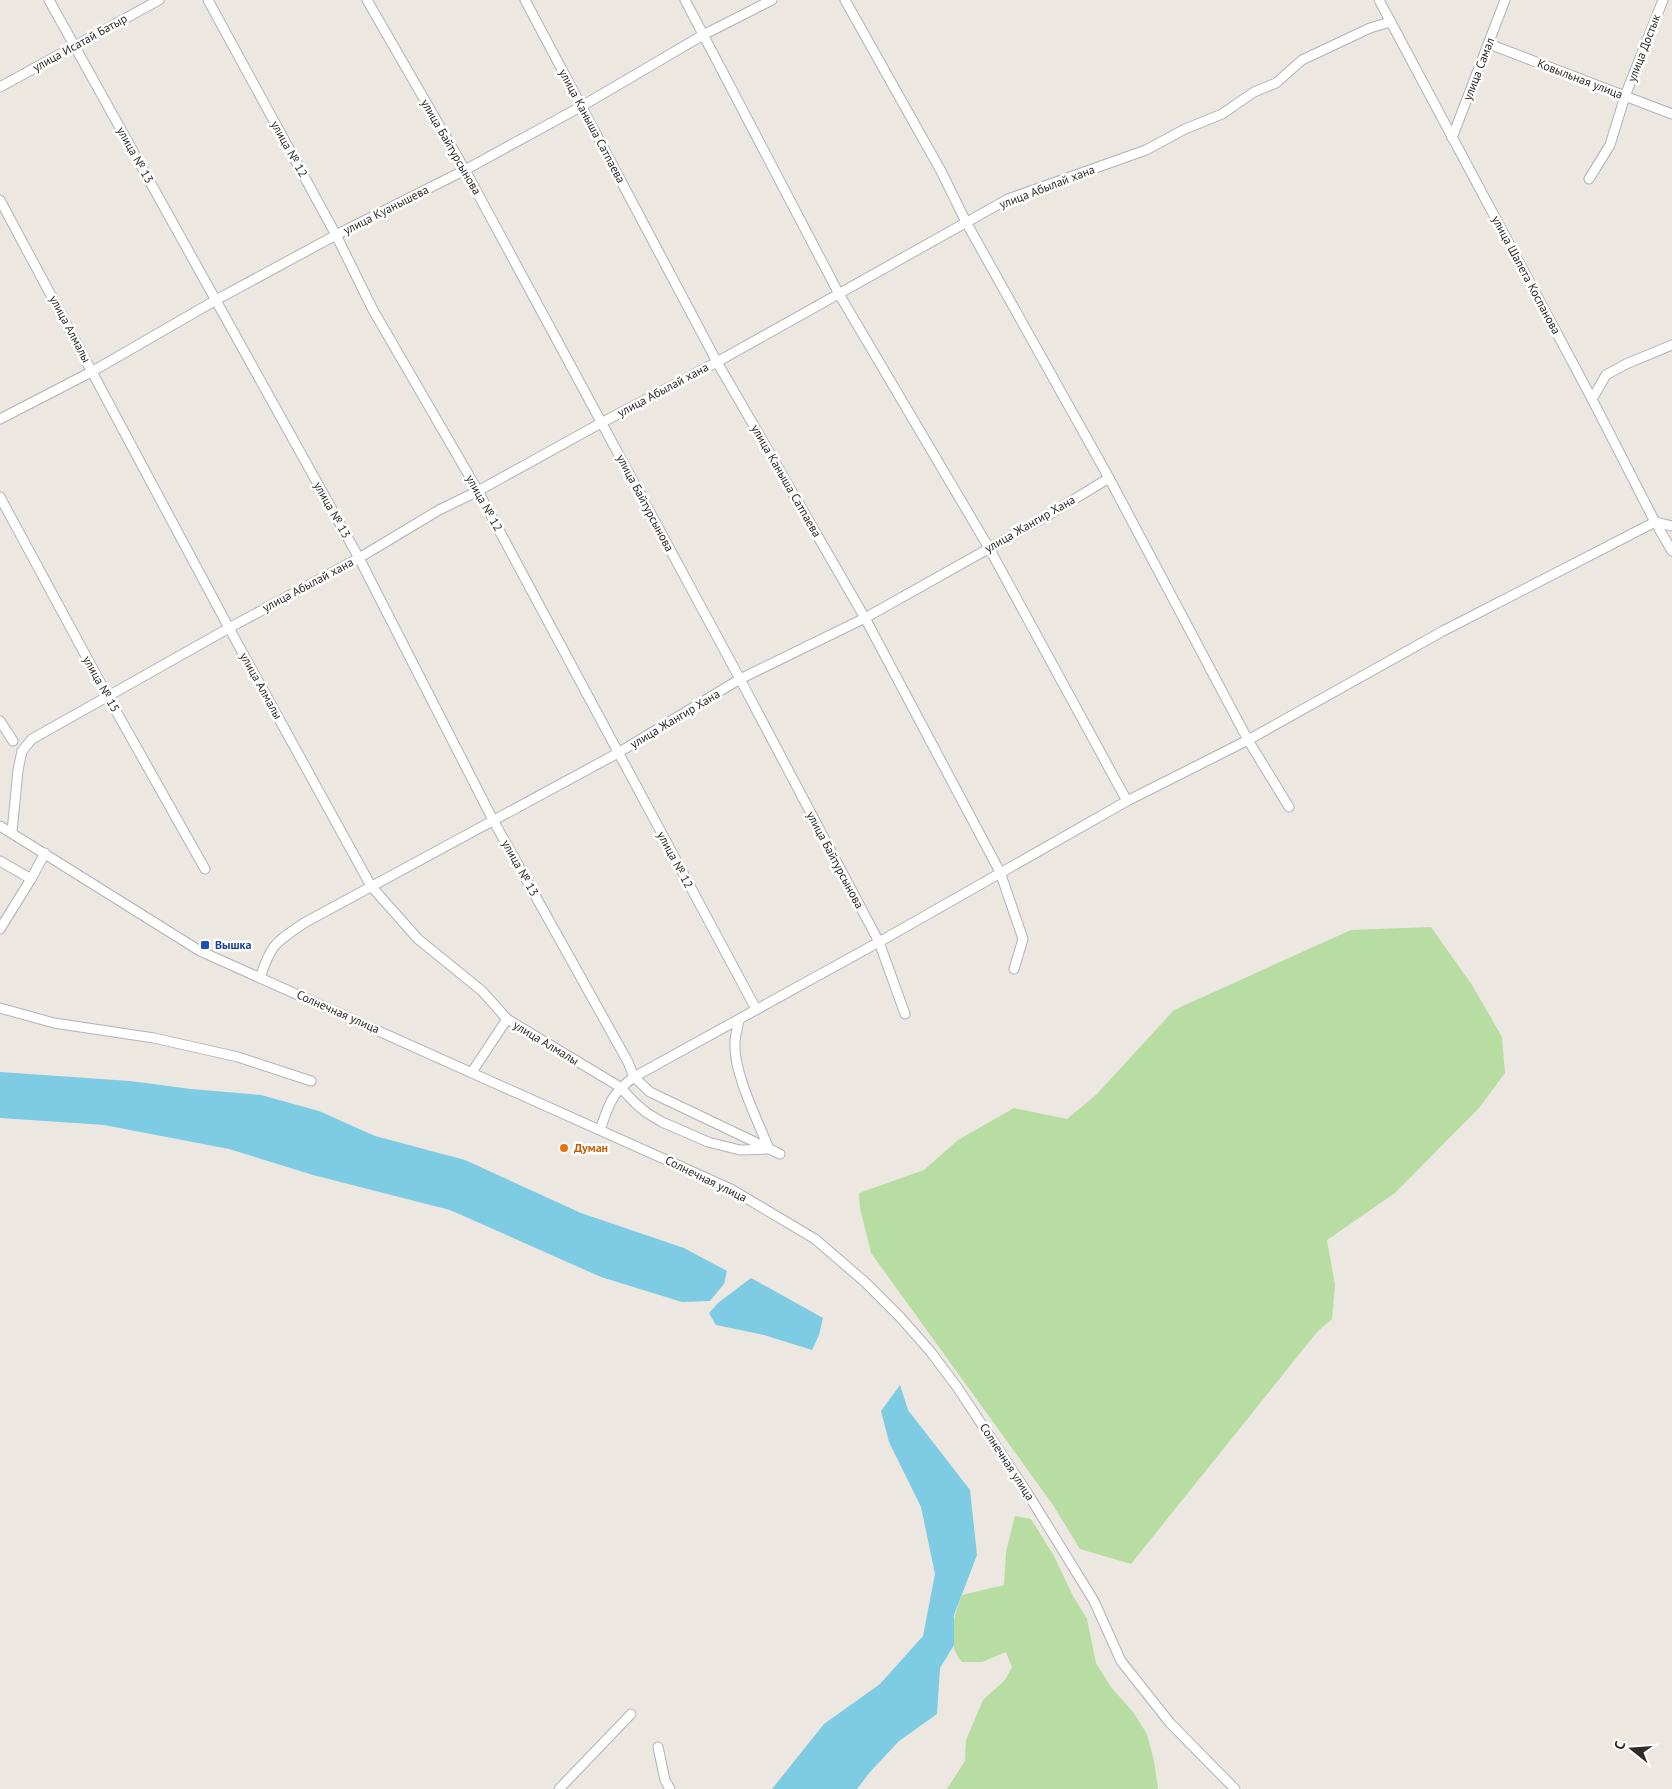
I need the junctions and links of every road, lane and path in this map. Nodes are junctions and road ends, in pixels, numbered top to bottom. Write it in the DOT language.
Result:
graph roads {
  1 [pos="49,0"];
  2 [pos="159,0"];
  3 [pos="208,0"];
  4 [pos="367,0"];
  5 [pos="525,0"];
  6 [pos="685,0"];
  7 [pos="772,0"];
  8 [pos="845,0"];
  9 [pos="1379,0"];
  10 [pos="1505,0"];
  11 [pos="1663,0"];
  12 [pos="1390,22"];
  13 [pos="703,35"];
  14 [pos="1489,44"];
  15 [pos="75,46"];
  16 [pos="0,86"];
  17 [pos="1625,96"];
  18 [pos="582,106"];
  19 [pos="1672,114"];
  20 [pos="1452,138"];
  21 [pos="465,170"];
  22 [pos="1589,179"];
  23 [pos="0,200"];
  24 [pos="966,222"];
  25 [pos="336,235"];
  26 [pos="839,294"];
  27 [pos="216,300"];
  28 [pos="1672,345"];
  29 [pos="717,362"];
  30 [pos="93,372"];
  31 [pos="1592,399"];
  32 [pos="0,419"];
  33 [pos="601,422"];
  34 [pos="1109,478"];
  35 [pos="478,491"];
  36 [pos="0,497"];
  37 [pos="1655,522"];
  38 [pos="1672,526"];
  39 [pos="990,548"];
  40 [pos="1672,551"];
  41 [pos="359,558"];
  42 [pos="865,618"];
  43 [pos="229,628"];
  44 [pos="740,679"];
  45 [pos="107,695"];
  46 [pos="0,721"];
  47 [pos="1248,740"];
  48 [pos="13,741"];
  49 [pos="618,753"];
  50 [pos="1127,800"];
  51 [pos="1289,807"];
  52 [pos="493,820"];
  53 [pos="0,826"];
  54 [pos="12,832"];
  55 [pos="45,853"];
  56 [pos="0,861"];
  57 [pos="205,869"];
  58 [pos="1000,872"];
  59 [pos="30,879"];
  60 [pos="370,886"];
  61 [pos="0,929"];
  62 [pos="879,942"];
  63 [pos="1014,969"];
  64 [pos="260,978"];
  65 [pos="0,1008"];
  66 [pos="756,1009"];
  67 [pos="905,1014"];
  68 [pos="507,1019"];
  69 [pos="739,1020"];
  70 [pos="472,1072"];
  71 [pos="634,1077"];
  72 [pos="311,1080"];
  73 [pos="620,1087"];
  74 [pos="600,1130"];
  75 [pos="769,1149"];
  76 [pos="780,1154"];
  77 [pos="631,1714"];
  78 [pos="658,1747"];
  79 [pos="559,1789"];
  80 [pos="670,1789"];
  81 [pos="1235,1789"];
  1 -- 15 [label="street, улица № 13"];
  2 -- 15 [label="street, улица Исатай Батыр"];
  3 -- 25 [label="street, улица № 12"];
  4 -- 21 [label="street, улица Байтурсынова"];
  5 -- 18 [label="street, улица Каныша Сатпаева"];
  6 -- 13 [label="street"];
  7 -- 13 [label="street, улица Куанышева"];
  8 -- 24 [label="street"];
  9 -- 12 [label="street, улица Шапета Коспанова"];
  10 -- 14 [label="street, улица Самал"];
  11 -- 17 [label="street, улица Достык"];
  12 -- 20 [label="street, улица Шапета Коспанова"];
  12 -- 24 [label="street, улица Абылай хана"];
  13 -- 18 [label="street, улица Куанышева"];
  13 -- 26 [label="street"];
  14 -- 17 [label="street, Ковыльная улица"];
  14 -- 20 [label="street, улица Самал"];
  15 -- 16 [label="street, улица Исатай Батыр"];
  15 -- 27 [label="street, улица № 13"];
  17 -- 19 [label="street, Ковыльная улица"];
  17 -- 22 [label="street, улица Достык"];
  18 -- 21 [label="street, улица Куанышева"];
  18 -- 29 [label="street, улица Каныша Сатпаева"];
  20 -- 31 [label="street, улица Шапета Коспанова"];
  21 -- 25 [label="street, улица Куанышева"];
  21 -- 33 [label="street, улица Байтурсынова"];
  23 -- 30 [label="street, улица Алмалы"];
  24 -- 26 [label="street, улица Абылай хана"];
  24 -- 34 [label="street"];
  25 -- 27 [label="street, улица Куанышева"];
  25 -- 35 [label="street, улица № 12"];
  26 -- 29 [label="street, улица Абылай хана"];
  26 -- 39 [label="street"];
  27 -- 30 [label="street, улица Куанышева"];
  27 -- 41 [label="street, улица № 13"];
  28 -- 31 [label="street"];
  29 -- 33 [label="street, улица Абылай хана"];
  29 -- 42 [label="street, улица Каныша Сатпаева"];
  30 -- 32 [label="street, улица Куанышева"];
  30 -- 43 [label="street, улица Алмалы"];
  31 -- 37 [label="street, улица Шапета Коспанова"];
  33 -- 35 [label="street, улица Абылай хана"];
  33 -- 44 [label="street, улица Байтурсынова"];
  34 -- 39 [label="street, улица Жангир Хана"];
  34 -- 47 [label="street"];
  35 -- 41 [label="street, улица Абылай хана"];
  35 -- 49 [label="street, улица № 12"];
  36 -- 45 [label="street, улица № 15"];
  37 -- 38 [label="street"];
  37 -- 40 [label="street, улица Шапета Коспанова"];
  37 -- 47 [label="street"];
  39 -- 42 [label="street, улица Жангир Хана"];
  39 -- 50 [label="street"];
  41 -- 43 [label="street, улица Абылай хана"];
  41 -- 52 [label="street, улица № 13"];
  42 -- 44 [label="street, улица Жангир Хана"];
  42 -- 58 [label="street, улица Каныша Сатпаева"];
  43 -- 45 [label="street, улица Абылай хана"];
  43 -- 60 [label="street, улица Алмалы"];
  44 -- 49 [label="street, улица Жангир Хана"];
  44 -- 62 [label="street, улица Байтурсынова"];
  45 -- 54 [label="street, улица Абылай хана"];
  45 -- 57 [label="street, улица № 15"];
  46 -- 48 [label="street"];
  47 -- 50 [label="street"];
  47 -- 51 [label="street"];
  49 -- 52 [label="street, улица Жангир Хана"];
  49 -- 66 [label="street, улица № 12"];
  50 -- 58 [label="street"];
  52 -- 60 [label="street, улица Жангир Хана"];
  52 -- 71 [label="street, улица № 13"];
  53 -- 54 [label="street, Солнечная улица"];
  54 -- 55 [label="street, Солнечная улица"];
  55 -- 59 [label="street"];
  55 -- 64 [label="street, Солнечная улица"];
  56 -- 59 [label="street"];
  58 -- 62 [label="street"];
  58 -- 63 [label="street, улица Каныша Сатпаева"];
  59 -- 61 [label="street"];
  60 -- 64 [label="street, улица Жангир Хана"];
  60 -- 68 [label="street, улица Алмалы"];
  62 -- 66 [label="street"];
  62 -- 67 [label="street, улица Байтурсынова"];
  64 -- 70 [label="street, Солнечная улица"];
  65 -- 72 [label="street"];
  66 -- 69 [label="street"];
  68 -- 70 [label="street"];
  68 -- 73 [label="street, улица Алмалы"];
  69 -- 71 [label="street"];
  69 -- 75 [label="street"];
  70 -- 74 [label="street, Солнечная улица"];
  71 -- 73 [label="street"];
  71 -- 75 [label="street"];
  73 -- 74 [label="street"];
  73 -- 75 [label="street, улица Алмалы"];
  74 -- 81 [label="street, Солнечная улица"];
  75 -- 76 [label="street"];
  77 -- 79 [label="street"];
  78 -- 80 [label="street"];
}
